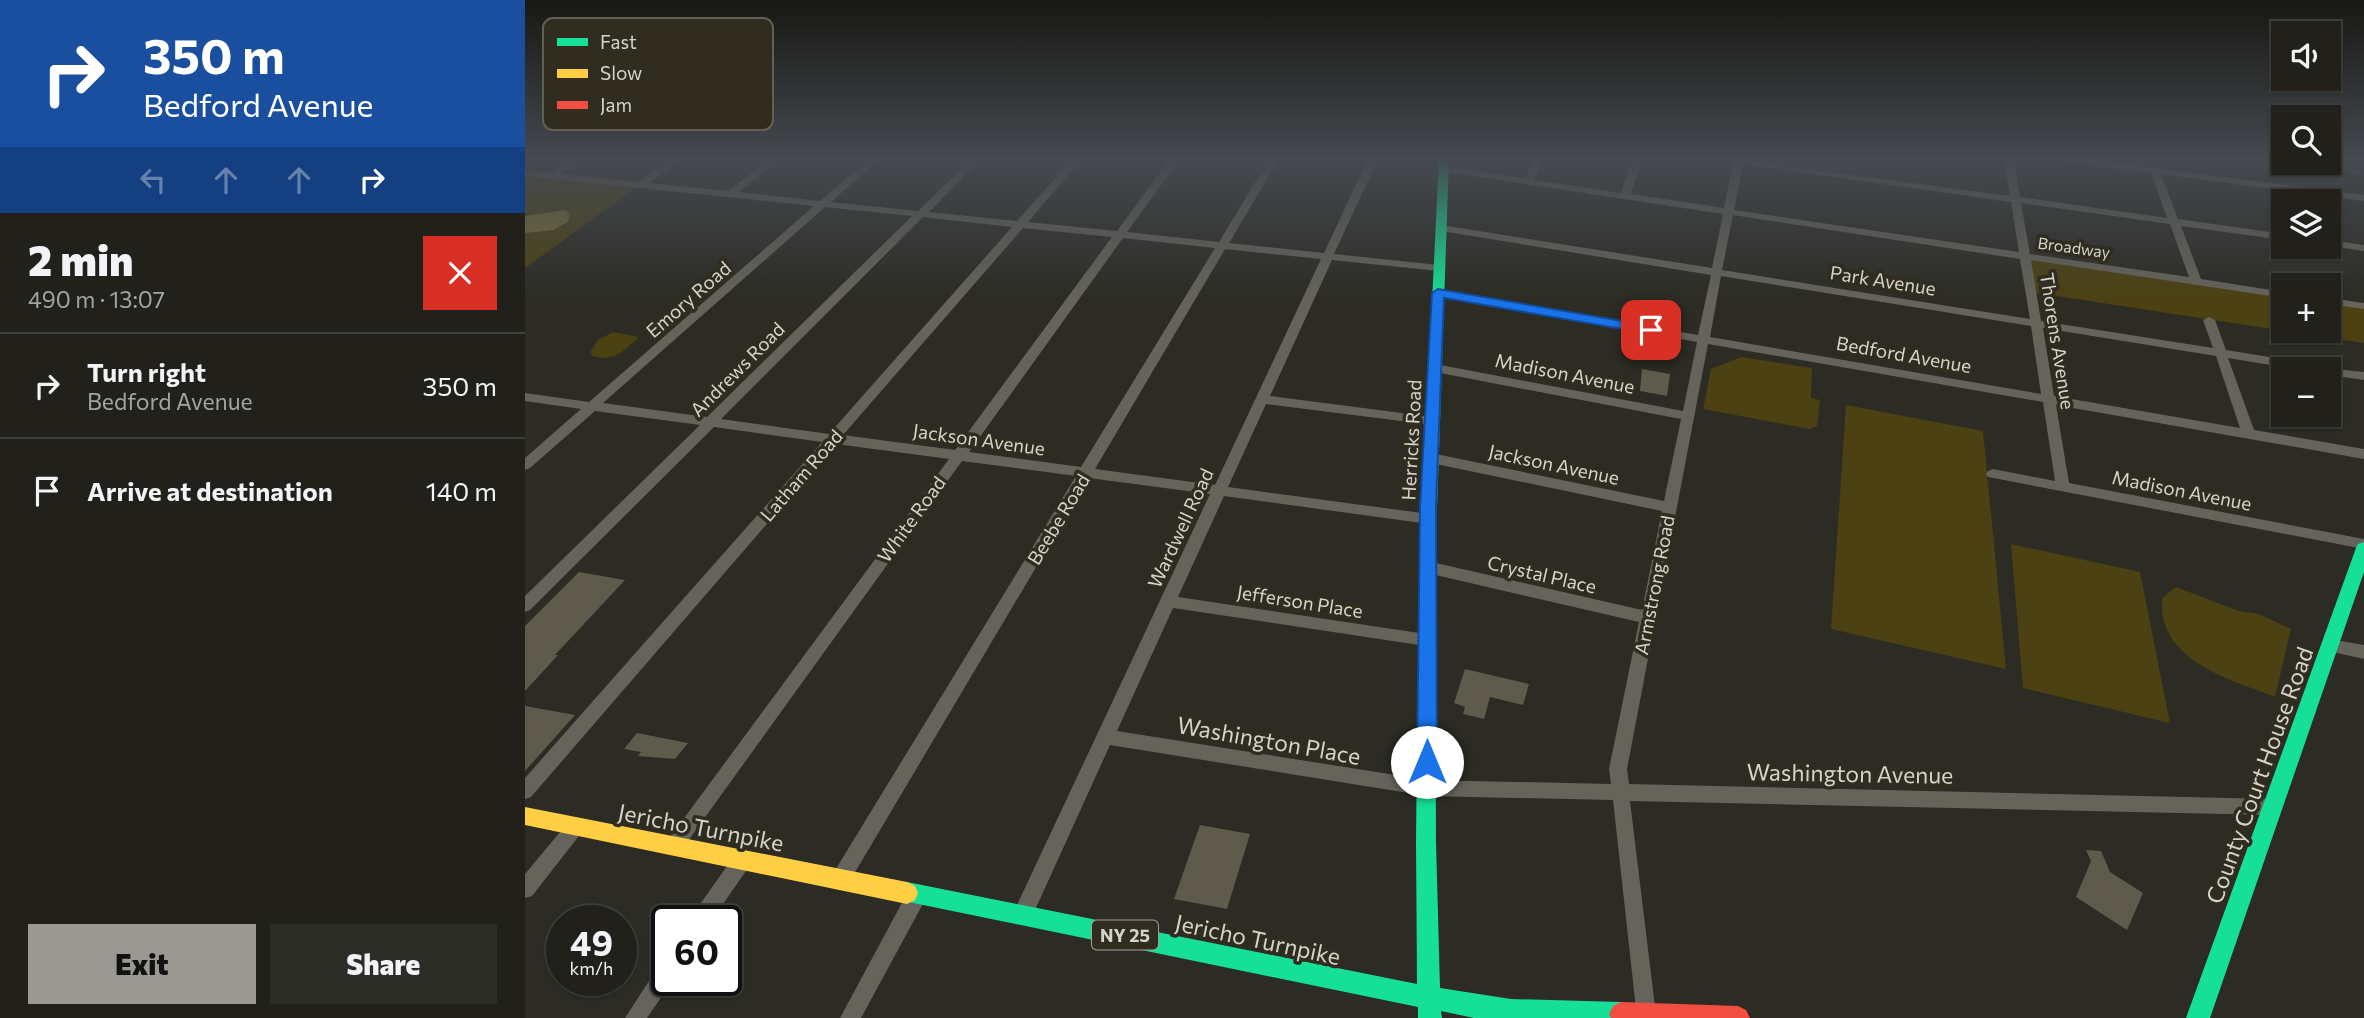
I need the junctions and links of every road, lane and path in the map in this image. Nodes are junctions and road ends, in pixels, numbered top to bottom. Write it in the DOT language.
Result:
graph roads {
  1 [pos="820,207"];
  2 [pos="847,207"];
  3 [pos="928,207"];
  4 [pos="1036,207"];
  5 [pos="1140,207"];
  6 [pos="1246,207"];
  7 [pos="1351,207"];
  8 [pos="1442,207"];
  9 [pos="1690,207"];
  10 [pos="1729,207"];
  11 [pos="2016,207"];
  12 [pos="2064,207"];
  13 [pos="2168,207"];
  14 [pos="1728,212"];
  15 [pos="920,214"];
  16 [pos="2173,221"];
  17 [pos="1020,225"];
  18 [pos="1441,228"];
  19 [pos="1119,235"];
  20 [pos="2271,235"];
  21 [pos="2341,245"];
  22 [pos="1222,246"];
  23 [pos="2364,248"];
  24 [pos="2024,256"];
  25 [pos="1328,257"];
  26 [pos="1439,268"];
  27 [pos="1716,272"];
  28 [pos="2196,281"];
  29 [pos="1438,293"];
  30 [pos="2271,293"];
  31 [pos="2341,303"];
  32 [pos="2364,306"];
  33 [pos="2209,320"];
  34 [pos="2036,324"];
  35 [pos="1703,339"];
  36 [pos="2221,353"];
  37 [pos="2271,361"];
  38 [pos="1435,368"];
  39 [pos="2341,373"];
  40 [pos="2364,376"];
  41 [pos="525,397"];
  42 [pos="1261,399"];
  43 [pos="2048,399"];
  44 [pos="592,406"];
  45 [pos="1688,416"];
  46 [pos="1433,421"];
  47 [pos="711,422"];
  48 [pos="2249,434"];
  49 [pos="833,438"];
  50 [pos="2364,454"];
  51 [pos="957,455"];
  52 [pos="1431,458"];
  53 [pos="525,465"];
  54 [pos="1086,473"];
  55 [pos="1993,474"];
  56 [pos="2063,487"];
  57 [pos="1218,491"];
  58 [pos="1669,507"];
  59 [pos="1429,519"];
  60 [pos="2364,546"];
  61 [pos="1427,567"];
  62 [pos="1167,601"];
  63 [pos="525,606"];
  64 [pos="1648,618"];
  65 [pos="1426,640"];
  66 [pos="2330,645"];
  67 [pos="2364,652"];
  68 [pos="1104,736"];
  69 [pos="1427,788"];
  70 [pos="525,791"];
  71 [pos="1620,792"];
  72 [pos="2272,807"];
  73 [pos="525,816"];
  74 [pos="576,826"];
  75 [pos="674,846"];
  76 [pos="743,859"];
  77 [pos="842,878"];
  78 [pos="525,889"];
  79 [pos="918,893"];
  80 [pos="711,905"];
  81 [pos="1023,914"];
  82 [pos="651,994"];
  83 [pos="1429,997"];
  84 [pos="1646,1015"];
  85 [pos="635,1018"];
  86 [pos="850,1018"];
  87 [pos="1430,1018"];
  88 [pos="1738,1018"];
  89 [pos="2198,1018"];
  1 -- 44 [label="street, Emory Road"];
  2 -- 15 [label="street"];
  3 -- 15 [label="street, Andrews Road"];
  4 -- 17 [label="street, Latham Road"];
  5 -- 19 [label="street, White Road"];
  6 -- 22 [label="street, Beebe Road"];
  7 -- 25 [label="street, Wardwell Road"];
  8 -- 18 [label="main road, Herricks Road"];
  9 -- 14 [label="street, Broadway"];
  10 -- 14 [label="street, Armstrong Road"];
  11 -- 24 [label="street, Thorens Avenue"];
  12 -- 16 [label="street"];
  13 -- 16 [label="street"];
  14 -- 24 [label="street, Broadway"];
  14 -- 27 [label="street, Armstrong Road"];
  15 -- 17 [label="street"];
  15 -- 47 [label="street, Andrews Road"];
  16 -- 20 [label="street"];
  16 -- 28 [label="street"];
  17 -- 19 [label="street"];
  17 -- 49 [label="street, Latham Road"];
  18 -- 26 [label="main road, Herricks Road"];
  18 -- 27 [label="street, Park Avenue"];
  19 -- 22 [label="street"];
  19 -- 51 [label="street, White Road"];
  21 -- 23 [label="street"];
  22 -- 25 [label="street"];
  22 -- 54 [label="street, Beebe Road"];
  24 -- 28 [label="street, Broadway"];
  24 -- 34 [label="street, Thorens Avenue"];
  25 -- 26 [label="street"];
  25 -- 42 [label="street, Wardwell Road"];
  26 -- 29 [label="main road, Herricks Road"];
  27 -- 34 [label="street, Park Avenue"];
  27 -- 35 [label="street, Armstrong Road"];
  28 -- 30 [label="street, Broadway"];
  29 -- 35 [label="street, Bedford Avenue"];
  29 -- 38 [label="main road, Herricks Road"];
  31 -- 32 [label="street"];
  33 -- 36 [label="street"];
  34 -- 36 [label="street, Park Avenue"];
  34 -- 43 [label="street, Thorens Avenue"];
  35 -- 43 [label="street, Bedford Avenue"];
  35 -- 45 [label="street, Armstrong Road"];
  36 -- 37 [label="street, Park Avenue"];
  36 -- 48 [label="street"];
  38 -- 45 [label="street, Madison Avenue"];
  38 -- 46 [label="main road, Herricks Road"];
  39 -- 40 [label="street"];
  41 -- 44 [label="street, Jackson Avenue"];
  42 -- 46 [label="street"];
  42 -- 57 [label="street, Wardwell Road"];
  43 -- 48 [label="street, Bedford Avenue"];
  43 -- 56 [label="street, Thorens Avenue"];
  44 -- 47 [label="street, Jackson Avenue"];
  44 -- 53 [label="street, Emory Road"];
  45 -- 58 [label="street, Armstrong Road"];
  46 -- 52 [label="main road, Herricks Road"];
  47 -- 49 [label="street, Jackson Avenue"];
  47 -- 63 [label="street, Andrews Road"];
  48 -- 50 [label="street, Bedford Avenue"];
  49 -- 51 [label="street, Jackson Avenue"];
  49 -- 70 [label="street, Latham Road"];
  51 -- 54 [label="street, Jackson Avenue"];
  51 -- 75 [label="street, White Road"];
  52 -- 58 [label="street, Jackson Avenue"];
  52 -- 59 [label="main road, Herricks Road"];
  54 -- 57 [label="street, Jackson Avenue"];
  54 -- 77 [label="street, Beebe Road"];
  55 -- 56 [label="street, Madison Avenue"];
  56 -- 60 [label="street, Madison Avenue"];
  57 -- 59 [label="street, Jackson Avenue"];
  57 -- 62 [label="street, Wardwell Road"];
  58 -- 64 [label="street, Armstrong Road"];
  59 -- 61 [label="main road, Herricks Road"];
  60 -- 66 [label="main road, County Court House Road"];
  61 -- 64 [label="street, Crystal Place"];
  61 -- 65 [label="main road, Herricks Road"];
  62 -- 65 [label="street, Jefferson Place"];
  62 -- 68 [label="street, Wardwell Road"];
  64 -- 71 [label="street, Armstrong Road"];
  65 -- 69 [label="main road, Herricks Road"];
  66 -- 67 [label="street"];
  66 -- 72 [label="main road, County Court House Road"];
  68 -- 69 [label="street, Washington Place"];
  68 -- 81 [label="street, Wardwell Road"];
  69 -- 71 [label="street, Washington Avenue"];
  69 -- 83 [label="main road, Herricks Road"];
  71 -- 72 [label="street, Washington Avenue"];
  71 -- 84 [label="street, Armstrong Road"];
  72 -- 89 [label="main road, County Court House Road"];
  73 -- 74 [label="main road, Jericho Turnpike / NY 25"];
  74 -- 75 [label="main road, Jericho Turnpike / NY 25"];
  74 -- 78 [label="street"];
  75 -- 76 [label="main road, Jericho Turnpike / NY 25"];
  76 -- 77 [label="main road, Jericho Turnpike / NY 25"];
  76 -- 80 [label="street"];
  77 -- 79 [label="main road, Jericho Turnpike / NY 25"];
  79 -- 81 [label="main road, Jericho Turnpike / NY 25"];
  79 -- 86 [label="street"];
  81 -- 83 [label="main road, Jericho Turnpike / NY 25"];
  82 -- 85 [label="street"];
  83 -- 84 [label="main road, Jericho Turnpike / NY 25"];
  83 -- 87 [label="main road, Herricks Road"];
  84 -- 88 [label="main road, Jericho Turnpike / NY 25"];
}
